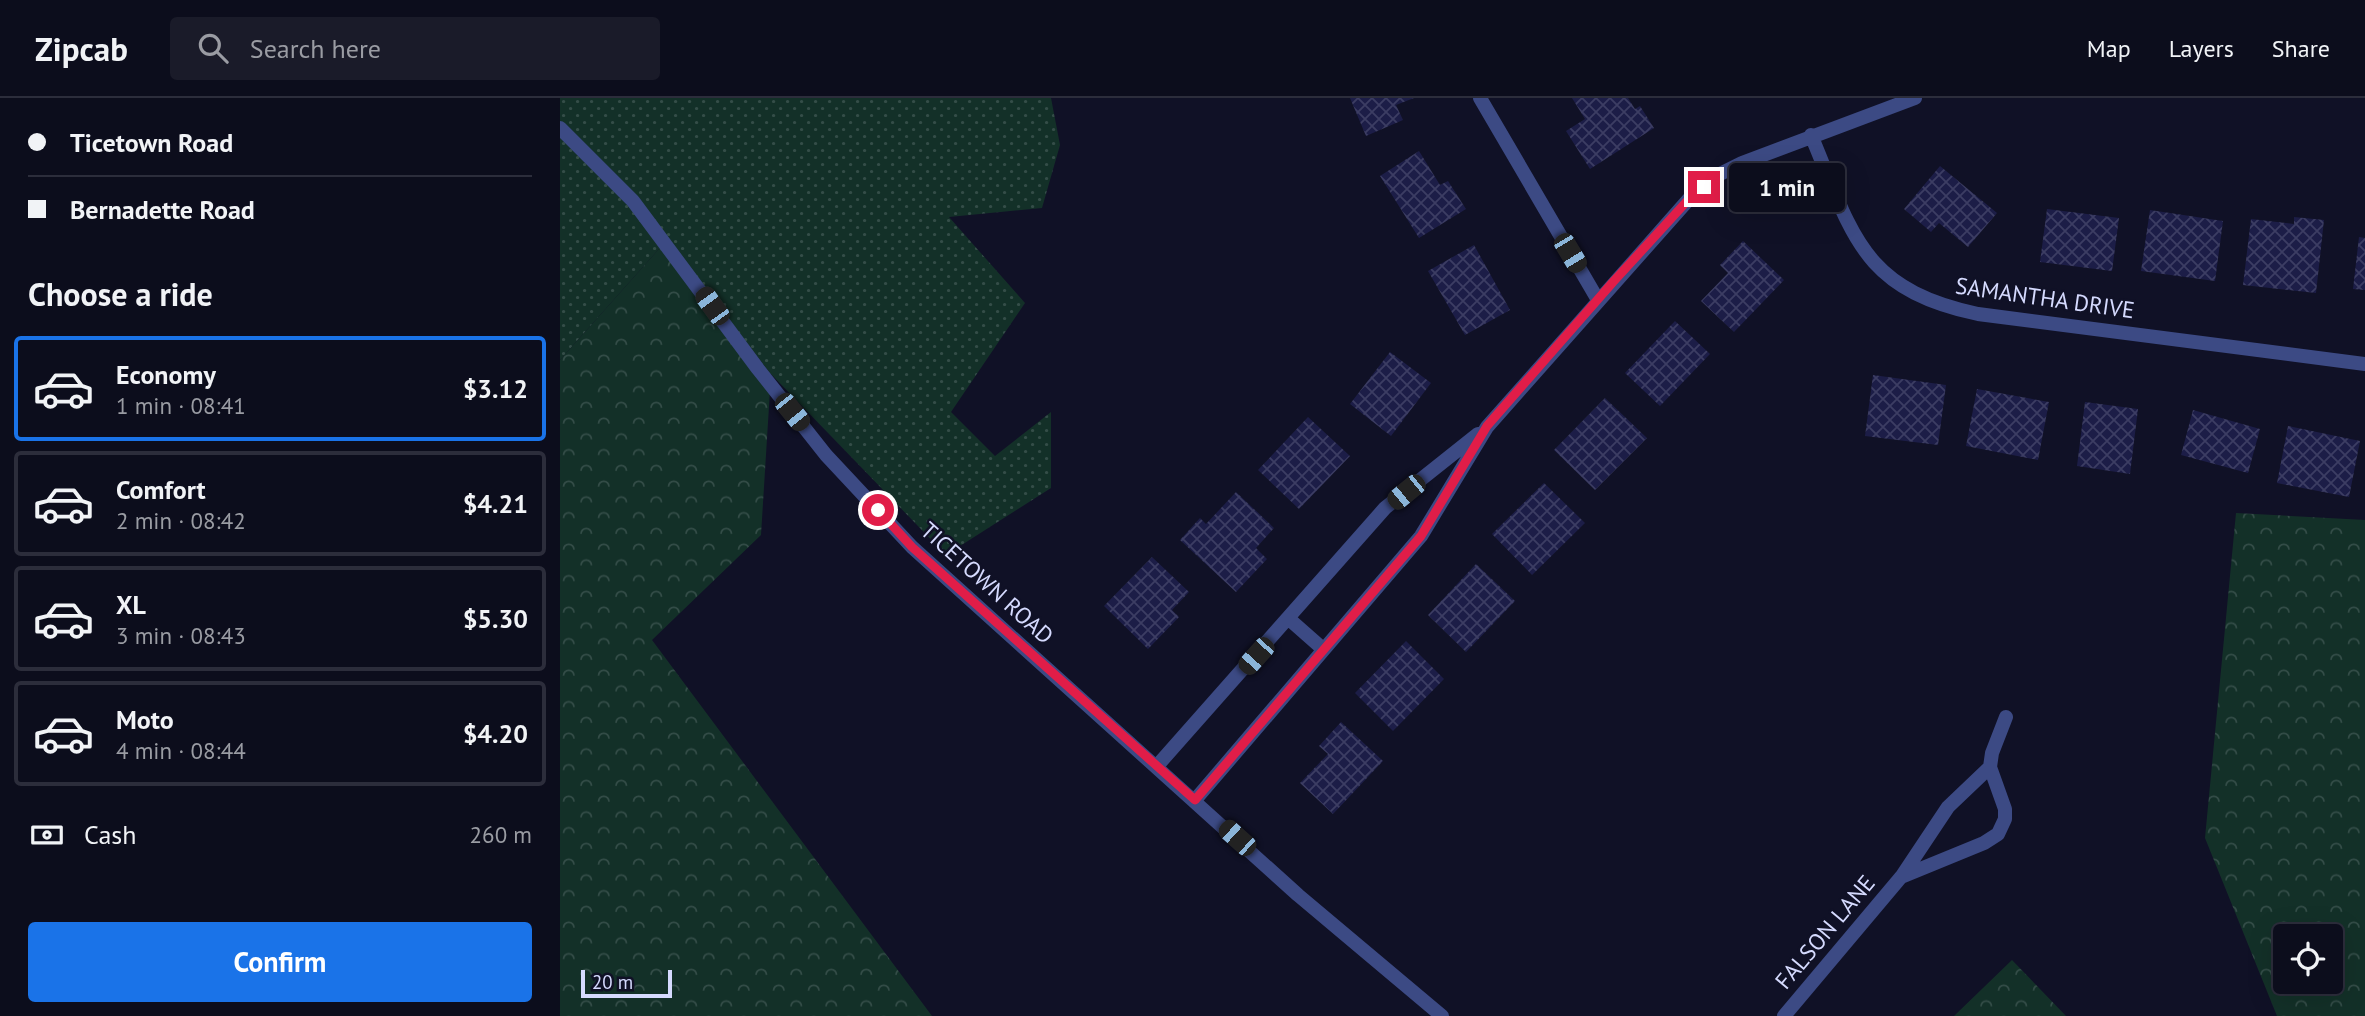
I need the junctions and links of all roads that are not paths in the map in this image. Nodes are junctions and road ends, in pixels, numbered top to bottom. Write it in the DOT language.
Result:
graph roads {
  1 [pos="1480,98"];
  2 [pos="1914,98"];
  3 [pos="560,128"];
  4 [pos="1811,135"];
  5 [pos="1598,300"];
  6 [pos="2365,364"];
  7 [pos="1487,426"];
  8 [pos="1289,619"];
  9 [pos="1323,649"];
  10 [pos="2006,718"];
  11 [pos="1157,766"];
  12 [pos="1990,767"];
  13 [pos="1195,800"];
  14 [pos="1901,877"];
  15 [pos="1442,1016"];
  16 [pos="1784,1016"];
  1 -- 5 [label="street"];
  2 -- 4 [label="street"];
  3 -- 11 [label="street, TICETOWN ROAD"];
  4 -- 5 [label="street"];
  4 -- 6 [label="street, SAMANTHA DRIVE"];
  5 -- 7 [label="street"];
  7 -- 8 [label="street"];
  7 -- 9 [label="street"];
  8 -- 9 [label="street"];
  8 -- 11 [label="street"];
  9 -- 13 [label="street"];
  10 -- 12 [label="street"];
  11 -- 13 [label="street, TICETOWN ROAD"];
  12 -- 14 [label="street, FALSON LANE"];
  12 -- 14 [label="street, FALSON LANE"];
  13 -- 15 [label="street, TICETOWN ROAD"];
  14 -- 16 [label="street, FALSON LANE"];
}
